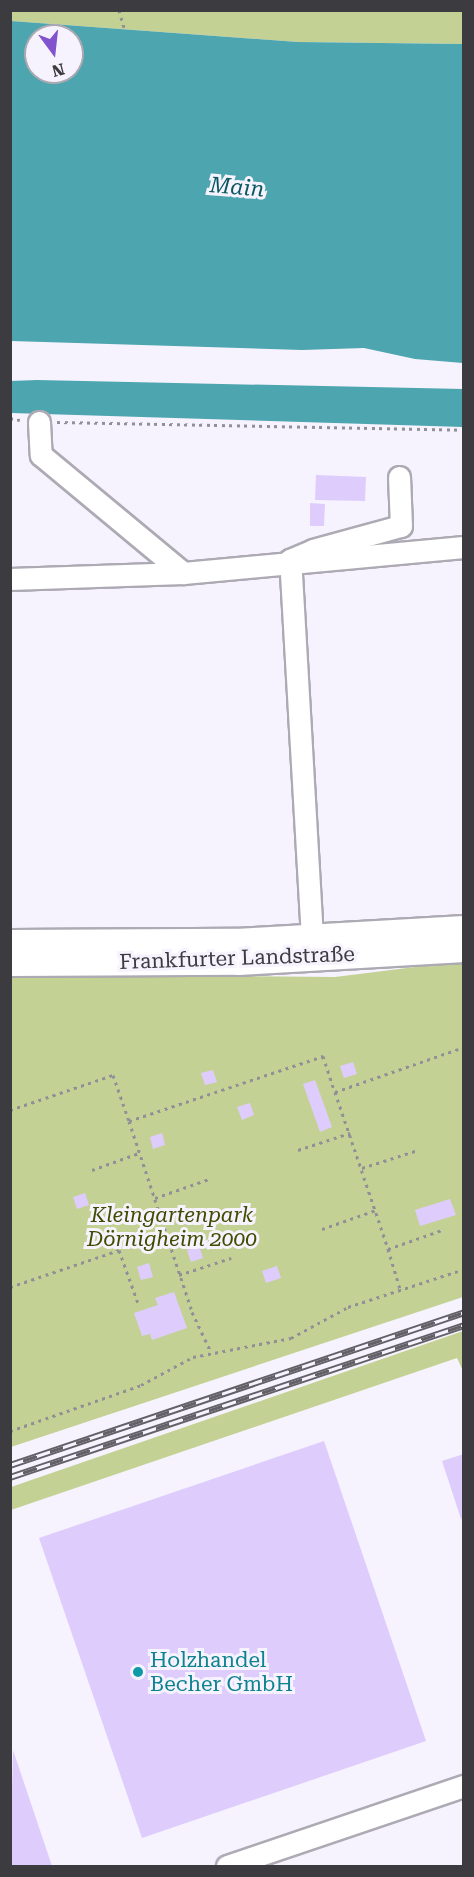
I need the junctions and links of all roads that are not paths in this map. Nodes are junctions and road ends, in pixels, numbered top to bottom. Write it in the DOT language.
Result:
graph roads {
  1 [pos="39,422"];
  2 [pos="399,477"];
  3 [pos="464,547"];
  4 [pos="290,561"];
  5 [pos="183,573"];
  6 [pos="10,579"];
  7 [pos="464,929"];
  8 [pos="312,938"];
  9 [pos="10,943"];
  10 [pos="464,948"];
  11 [pos="10,962"];
  12 [pos="464,1786"];
  13 [pos="227,1866"];
  1 -- 5 [label="street"];
  2 -- 4 [label="street"];
  3 -- 4 [label="street"];
  4 -- 5 [label="street"];
  4 -- 8 [label="street"];
  5 -- 6 [label="street"];
  7 -- 8 [label="main road, Frankfurter Landstraße"];
  8 -- 9 [label="main road, Frankfurter Landstraße"];
  10 -- 11 [label="main road, Frankfurter Landstraße"];
  12 -- 13 [label="street"];
}
